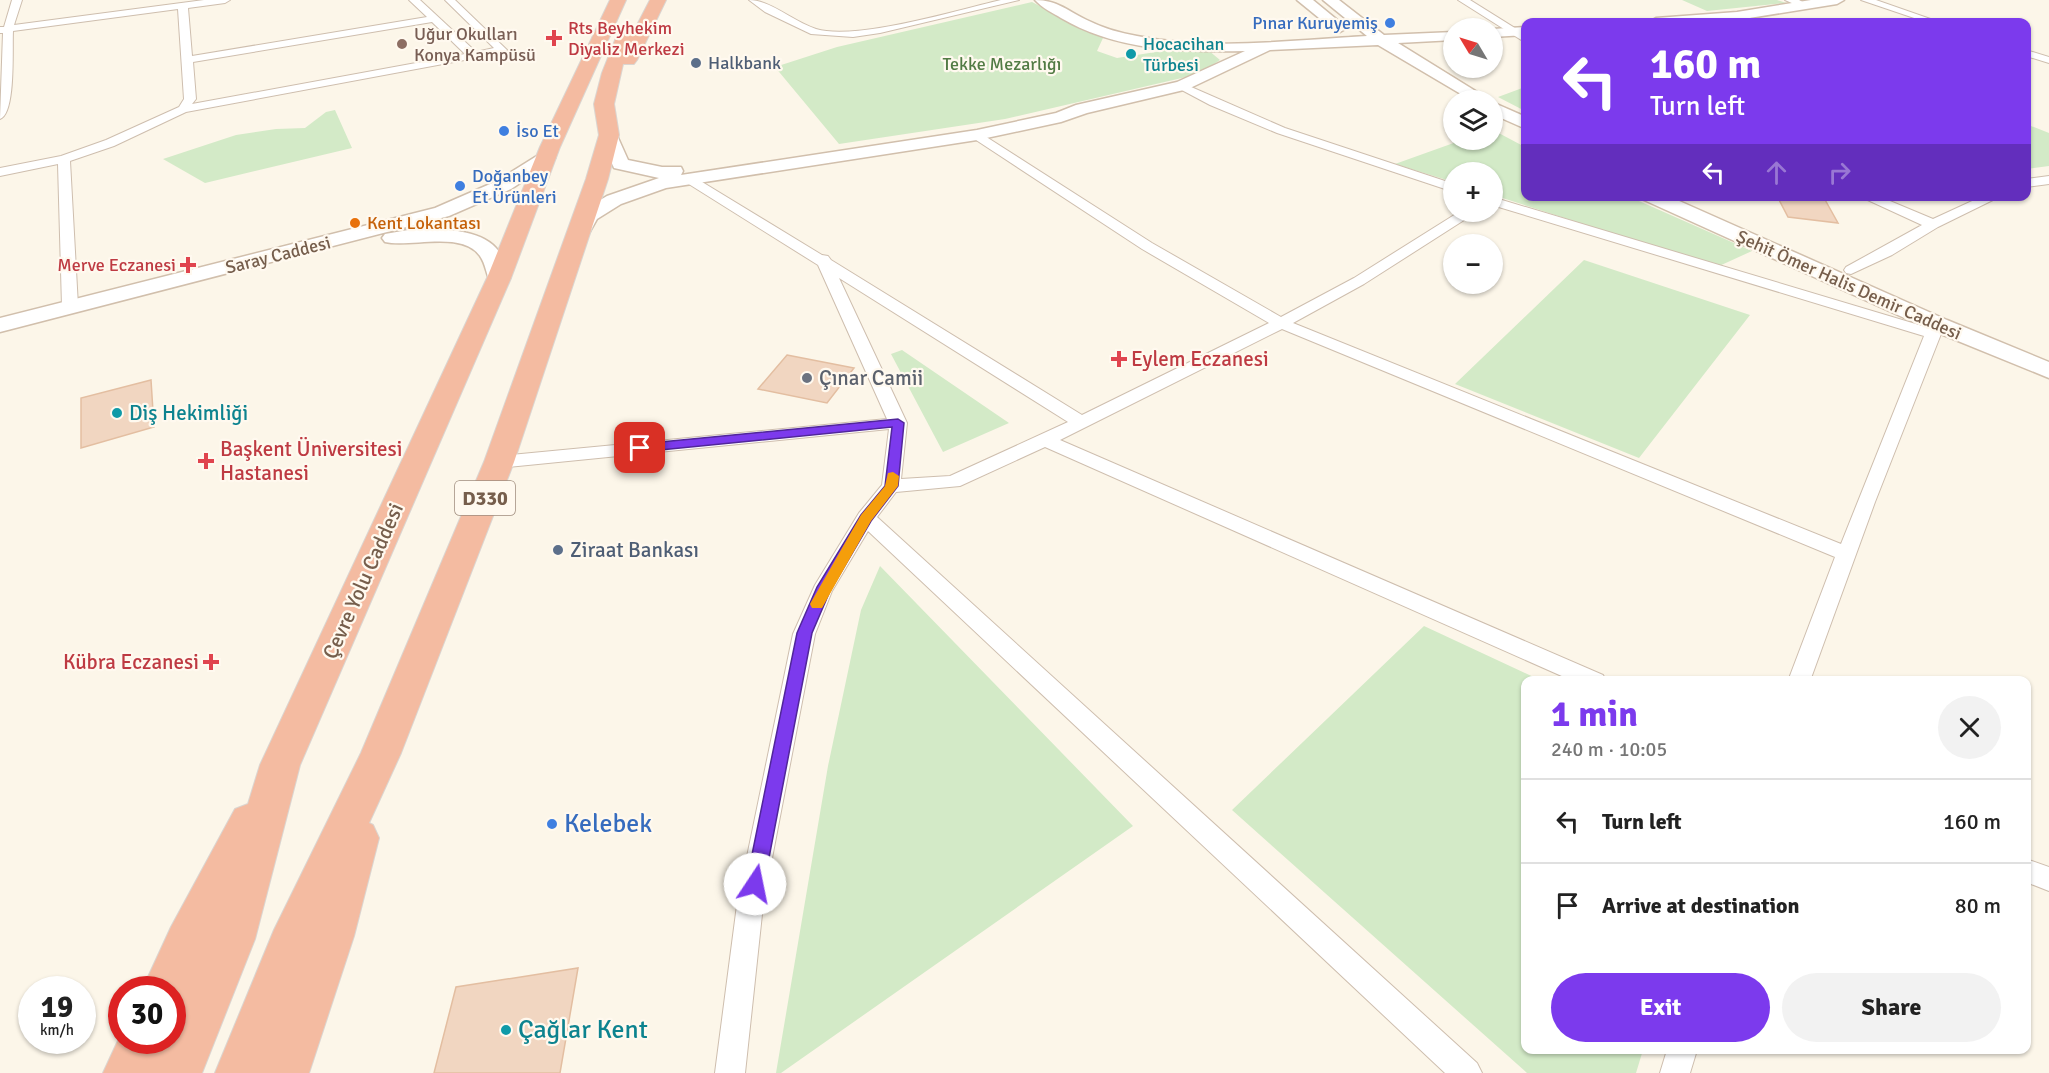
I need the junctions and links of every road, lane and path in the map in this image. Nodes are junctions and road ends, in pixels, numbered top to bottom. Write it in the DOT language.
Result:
graph roads {
  1 [pos="17,0"];
  2 [pos="118,0"];
  3 [pos="225,0"];
  4 [pos="414,0"];
  5 [pos="450,0"];
  6 [pos="601,0"];
  7 [pos="618,0"];
  8 [pos="658,0"];
  9 [pos="754,0"];
  10 [pos="1014,0"];
  11 [pos="1042,0"];
  12 [pos="1304,0"];
  13 [pos="1330,0"];
  14 [pos="1463,0"];
  15 [pos="1837,0"];
  16 [pos="1866,0"];
  17 [pos="197,2"];
  18 [pos="1797,2"];
  19 [pos="183,6"];
  20 [pos="634,8"];
  21 [pos="116,15"];
  22 [pos="1745,18"];
  23 [pos="1922,18"];
  24 [pos="434,19"];
  25 [pos="4,29"];
  26 [pos="1519,32"];
  27 [pos="1503,33"];
  28 [pos="1443,37"];
  29 [pos="1381,40"];
  30 [pos="1356,41"];
  31 [pos="1267,46"];
  32 [pos="472,55"];
  33 [pos="2031,55"];
  34 [pos="187,60"];
  35 [pos="2049,60"];
  36 [pos="584,78"];
  37 [pos="1182,86"];
  38 [pos="1465,90"];
  39 [pos="1443,93"];
  40 [pos="604,104"];
  41 [pos="183,109"];
  42 [pos="1082,109"];
  43 [pos="1503,112"];
  44 [pos="0,116"];
  45 [pos="1521,122"];
  46 [pos="1503,128"];
  47 [pos="609,135"];
  48 [pos="977,135"];
  49 [pos="1521,136"];
  50 [pos="546,158"];
  51 [pos="64,159"];
  52 [pos="0,172"];
  53 [pos="689,178"];
  54 [pos="2049,180"];
  55 [pos="2031,182"];
  56 [pos="1443,184"];
  57 [pos="1662,201"];
  58 [pos="1693,201"];
  59 [pos="1877,201"];
  60 [pos="1984,201"];
  61 [pos="1503,204"];
  62 [pos="1452,222"];
  63 [pos="1933,224"];
  64 [pos="577,238"];
  65 [pos="823,259"];
  66 [pos="1851,270"];
  67 [pos="499,278"];
  68 [pos="70,306"];
  69 [pos="1281,323"];
  70 [pos="0,325"];
  71 [pos="1936,329"];
  72 [pos="0,337"];
  73 [pos="2049,352"];
  74 [pos="2049,371"];
  75 [pos="1081,422"];
  76 [pos="898,423"];
  77 [pos="1045,440"];
  78 [pos="499,462"];
  79 [pos="891,486"];
  80 [pos="866,518"];
  81 [pos="1847,554"];
  82 [pos="1584,676"];
  83 [pos="1801,676"];
  84 [pos="381,753"];
  85 [pos="280,765"];
  86 [pos="2031,872"];
  87 [pos="2049,879"];
  88 [pos="172,976"];
  89 [pos="136,1054"];
  90 [pos="1681,1054"];
  91 [pos="128,1073"];
  92 [pos="177,1073"];
  93 [pos="240,1073"];
  94 [pos="284,1073"];
  95 [pos="730,1073"];
  96 [pos="1467,1073"];
  97 [pos="1675,1073"];
  1 -- 25 [label="street"];
  2 -- 21 [label="street"];
  3 -- 17 [label="street"];
  4 -- 24 [label="street"];
  5 -- 32 [label="street"];
  6 -- 36 [label="highway"];
  7 -- 36 [label="highway, Çevre Yolu Caddesi"];
  8 -- 40 [label="highway"];
  9 -- 10 [label="street"];
  11 -- 31 [label="street"];
  12 -- 30 [label="street"];
  13 -- 29 [label="street"];
  14 -- 26 [label="street"];
  15 -- 18 [label="street"];
  16 -- 23 [label="street"];
  17 -- 19 [label="street"];
  18 -- 22 [label="street"];
  19 -- 21 [label="street"];
  19 -- 34 [label="street"];
  20 -- 40 [label="highway"];
  21 -- 25 [label="street"];
  24 -- 32 [label="street"];
  24 -- 34 [label="street"];
  25 -- 44 [label="street"];
  26 -- 27 [label="street"];
  28 -- 29 [label="street"];
  29 -- 30 [label="street"];
  29 -- 38 [label="street"];
  30 -- 31 [label="street"];
  30 -- 39 [label="street"];
  31 -- 37 [label="street"];
  32 -- 41 [label="street"];
  33 -- 35 [label="street"];
  34 -- 41 [label="street"];
  36 -- 50 [label="highway, Çevre Yolu Caddesi"];
  37 -- 42 [label="street"];
  37 -- 56 [label="street"];
  40 -- 47 [label="highway, D330"];
  41 -- 51 [label="street"];
  42 -- 47 [label="street"];
  42 -- 48 [label="street"];
  43 -- 45 [label="street"];
  46 -- 49 [label="street"];
  47 -- 64 [label="highway, D330"];
  48 -- 53 [label="street"];
  48 -- 69 [label="street"];
  50 -- 67 [label="highway, Çevre Yolu Caddesi"];
  50 -- 68 [label="street, Saray Caddesi"];
  51 -- 52 [label="street"];
  51 -- 68 [label="street"];
  53 -- 64 [label="street"];
  53 -- 65 [label="street"];
  54 -- 55 [label="street"];
  57 -- 71 [label="street, Şehit Ömer Halis Demir Caddesi"];
  58 -- 66 [label="street, Şehit Ömer Halis Demir Caddesi"];
  59 -- 63 [label="street"];
  60 -- 63 [label="street"];
  61 -- 71 [label="street"];
  62 -- 69 [label="street"];
  63 -- 66 [label="street"];
  64 -- 78 [label="highway, D330"];
  65 -- 75 [label="street"];
  65 -- 76 [label="street"];
  66 -- 73 [label="street, Şehit Ömer Halis Demir Caddesi"];
  67 -- 72 [label="street, Saray Caddesi"];
  67 -- 85 [label="highway, Çevre Yolu Caddesi"];
  68 -- 70 [label="street, Saray Caddesi"];
  69 -- 75 [label="street"];
  69 -- 81 [label="street"];
  71 -- 74 [label="street, Şehit Ömer Halis Demir Caddesi"];
  71 -- 81 [label="street"];
  75 -- 77 [label="street"];
  76 -- 78 [label="street"];
  76 -- 79 [label="street"];
  77 -- 79 [label="street"];
  77 -- 82 [label="street"];
  78 -- 84 [label="highway, D330"];
  79 -- 80 [label="street"];
  80 -- 95 [label="street"];
  80 -- 96 [label="street"];
  81 -- 83 [label="street"];
  84 -- 93 [label="highway"];
  84 -- 94 [label="highway, D330"];
  85 -- 88 [label="highway"];
  85 -- 92 [label="highway, Çevre Yolu Caddesi"];
  86 -- 87 [label="street"];
  89 -- 91 [label="highway"];
  90 -- 97 [label="street"];
}
